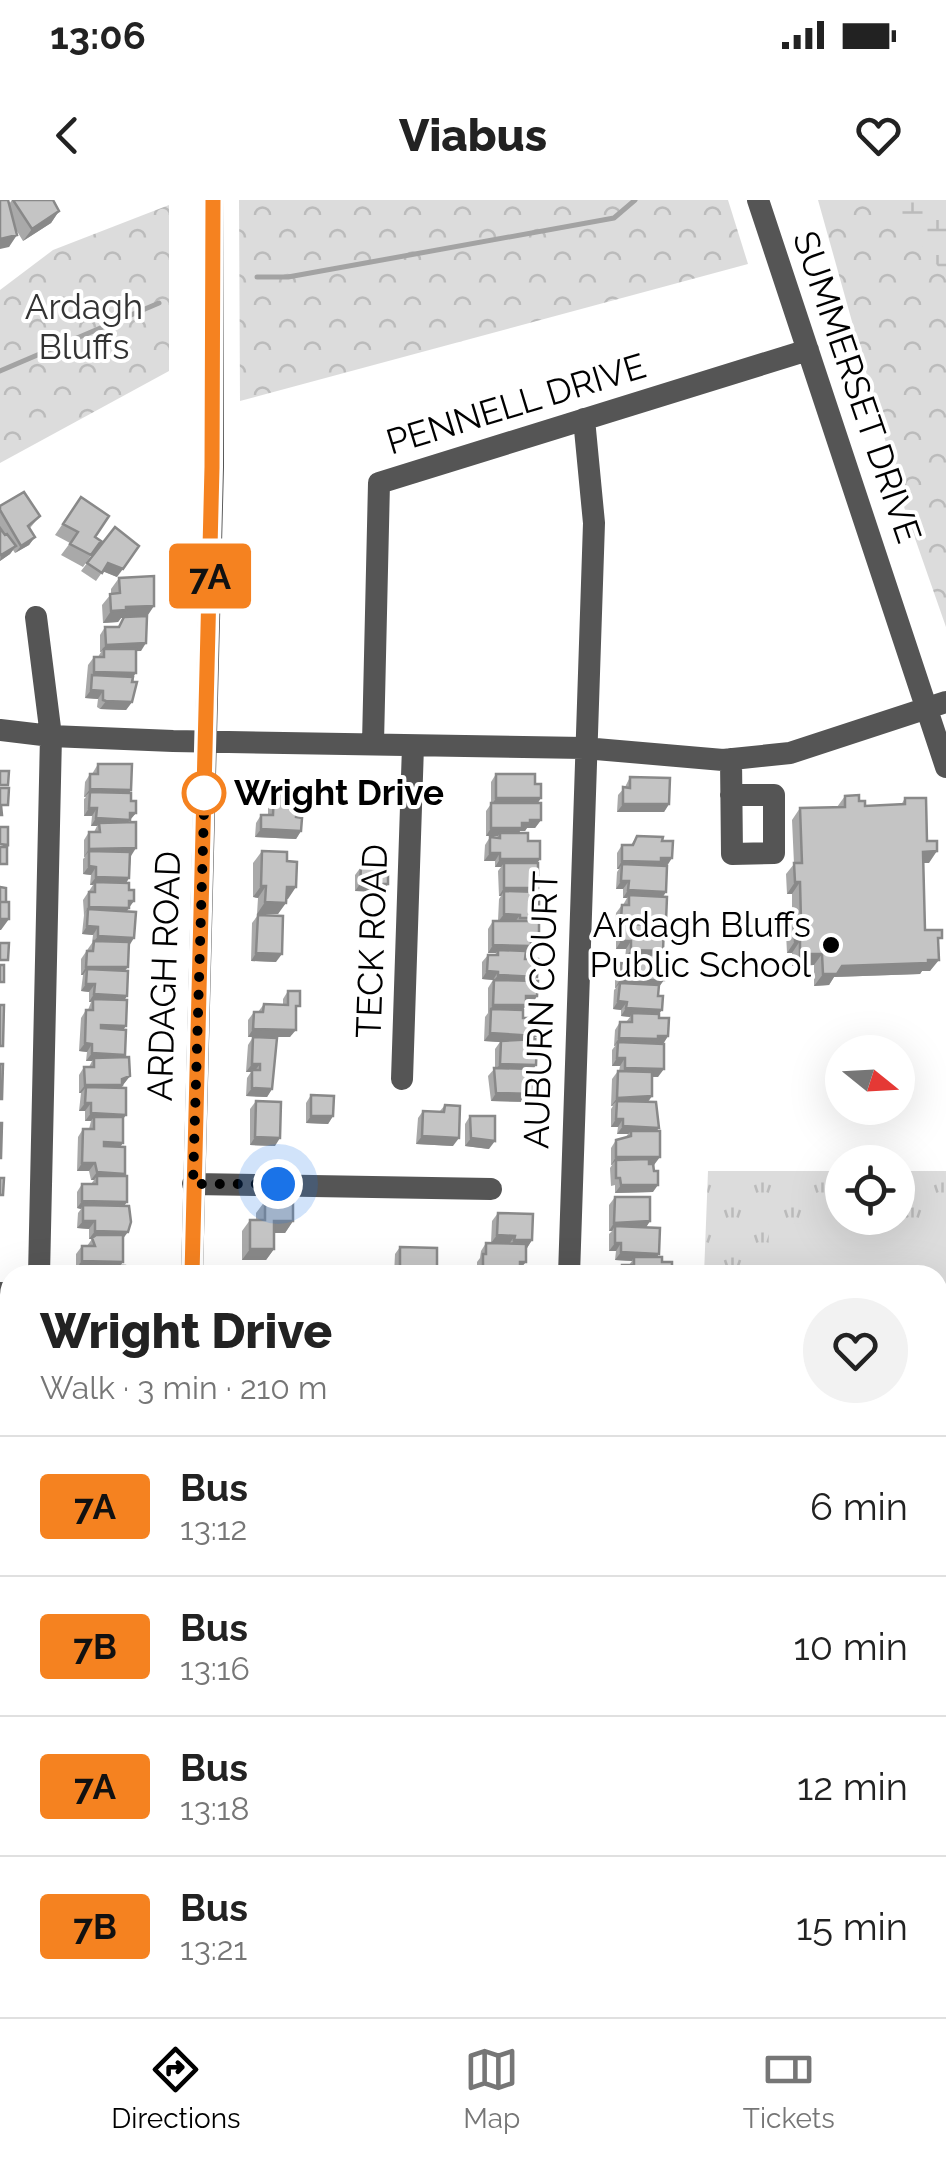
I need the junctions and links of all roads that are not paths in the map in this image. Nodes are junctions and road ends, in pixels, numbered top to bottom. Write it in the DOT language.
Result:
graph roads {
  1 [pos="213,200"];
  2 [pos="758,200"];
  3 [pos="808,350"];
  4 [pos="584,420"];
  5 [pos="36,617"];
  6 [pos="936,706"];
  7 [pos="0,730"];
  8 [pos="51,736"];
  9 [pos="206,740"];
  10 [pos="373,743"];
  11 [pos="413,746"];
  12 [pos="584,748"];
  13 [pos="731,760"];
  14 [pos="946,768"];
  15 [pos="732,795"];
  16 [pos="402,1079"];
  17 [pos="193,1184"];
  18 [pos="491,1189"];
  19 [pos="38,1265"];
  20 [pos="192,1265"];
  21 [pos="568,1265"];
  1 -- 9 [label="street, ARDAGH ROAD"];
  2 -- 3 [label="street, SUMMERSET DRIVE"];
  3 -- 4 [label="street, PENNELL DRIVE"];
  3 -- 6 [label="street, SUMMERSET DRIVE"];
  4 -- 10 [label="street, PENNELL DRIVE"];
  4 -- 12 [label="street, AUBURN COURT"];
  5 -- 8 [label="street"];
  6 -- 13 [label="street"];
  6 -- 14 [label="street, SUMMERSET DRIVE"];
  7 -- 8 [label="street"];
  8 -- 9 [label="street"];
  8 -- 19 [label="street"];
  9 -- 10 [label="street"];
  9 -- 17 [label="street, ARDAGH ROAD"];
  10 -- 11 [label="street"];
  11 -- 12 [label="street"];
  11 -- 16 [label="street, TECK ROAD"];
  12 -- 13 [label="street"];
  12 -- 21 [label="street, AUBURN COURT"];
  13 -- 15 [label="street"];
  17 -- 18 [label="street"];
  17 -- 20 [label="street, ARDAGH ROAD"];
}
